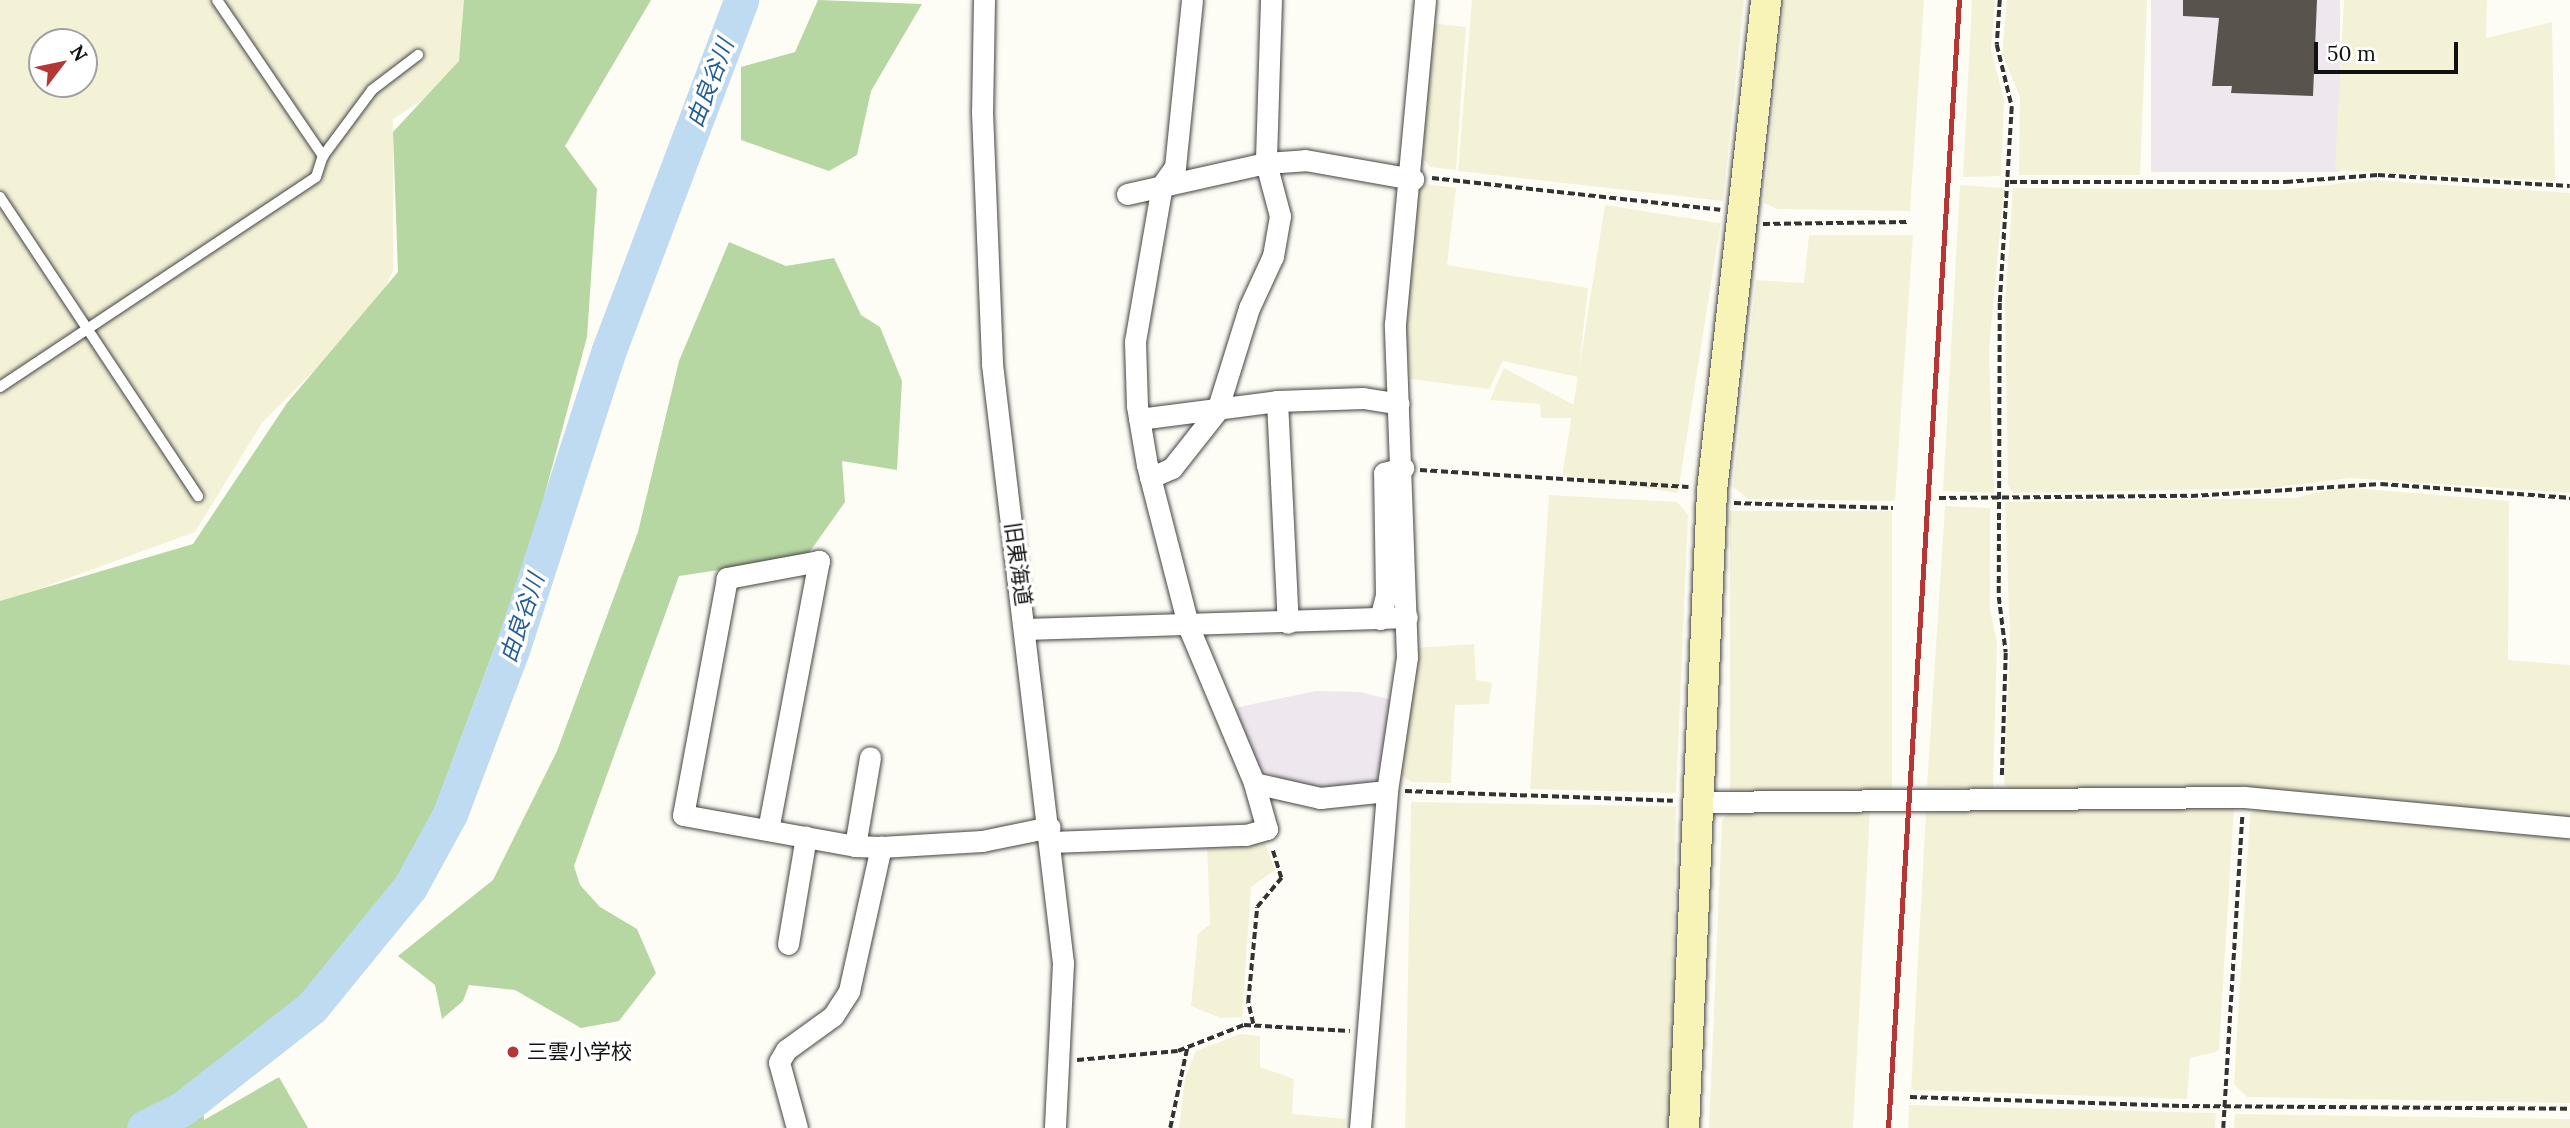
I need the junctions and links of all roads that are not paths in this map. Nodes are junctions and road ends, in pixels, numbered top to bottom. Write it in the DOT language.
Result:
graph roads {
  1 [pos="217,0"];
  2 [pos="984,0"];
  3 [pos="1192,0"];
  4 [pos="1271,0"];
  5 [pos="1425,0"];
  6 [pos="1766,0"];
  7 [pos="418,55"];
  8 [pos="323,156"];
  9 [pos="1266,163"];
  10 [pos="1413,179"];
  11 [pos="1162,185"];
  12 [pos="1128,194"];
  13 [pos="0,197"];
  14 [pos="87,328"];
  15 [pos="0,387"];
  16 [pos="1277,401"];
  17 [pos="1399,404"];
  18 [pos="1217,411"];
  19 [pos="1139,419"];
  20 [pos="1403,468"];
  21 [pos="1150,478"];
  22 [pos="198,496"];
  23 [pos="1407,617"];
  24 [pos="1380,619"];
  25 [pos="1288,623"];
  26 [pos="1189,628"];
  27 [pos="1027,629"];
  28 [pos="870,757"];
  29 [pos="1254,783"];
  30 [pos="1387,791"];
  31 [pos="1700,802"];
  32 [pos="2570,827"];
  33 [pos="768,830"];
  34 [pos="1050,834"];
  35 [pos="806,837"];
  36 [pos="855,846"];
  37 [pos="881,847"];
  38 [pos="788,944"];
  39 [pos="797,1128"];
  40 [pos="1055,1128"];
  41 [pos="1360,1128"];
  42 [pos="1684,1128"];
  1 -- 8 [label="lane"];
  2 -- 27 [label="street, 旧東海道"];
  3 -- 11 [label="street"];
  4 -- 9 [label="street"];
  5 -- 10 [label="street"];
  6 -- 31 [label="street"];
  7 -- 8 [label="lane"];
  8 -- 14 [label="lane"];
  9 -- 10 [label="street"];
  9 -- 11 [label="street"];
  9 -- 18 [label="street"];
  10 -- 17 [label="street"];
  11 -- 12 [label="street"];
  11 -- 19 [label="street"];
  13 -- 14 [label="lane"];
  14 -- 15 [label="lane"];
  14 -- 22 [label="lane"];
  16 -- 17 [label="street"];
  16 -- 18 [label="street"];
  16 -- 25 [label="street"];
  17 -- 20 [label="street"];
  18 -- 19 [label="street"];
  18 -- 21 [label="street"];
  19 -- 21 [label="street"];
  20 -- 23 [label="street"];
  20 -- 24 [label="street"];
  21 -- 26 [label="street"];
  23 -- 24 [label="street"];
  23 -- 30 [label="street"];
  24 -- 25 [label="street"];
  25 -- 26 [label="street"];
  26 -- 27 [label="street"];
  26 -- 29 [label="street"];
  27 -- 34 [label="street, 旧東海道"];
  28 -- 36 [label="street"];
  29 -- 30 [label="street"];
  29 -- 34 [label="street"];
  30 -- 41 [label="street"];
  31 -- 32 [label="street"];
  31 -- 42 [label="street"];
  33 -- 33 [label="street"];
  33 -- 35 [label="street"];
  34 -- 37 [label="street"];
  34 -- 40 [label="street, 旧東海道"];
  35 -- 36 [label="street"];
  35 -- 38 [label="street"];
  36 -- 37 [label="street"];
  37 -- 39 [label="street"];
}
